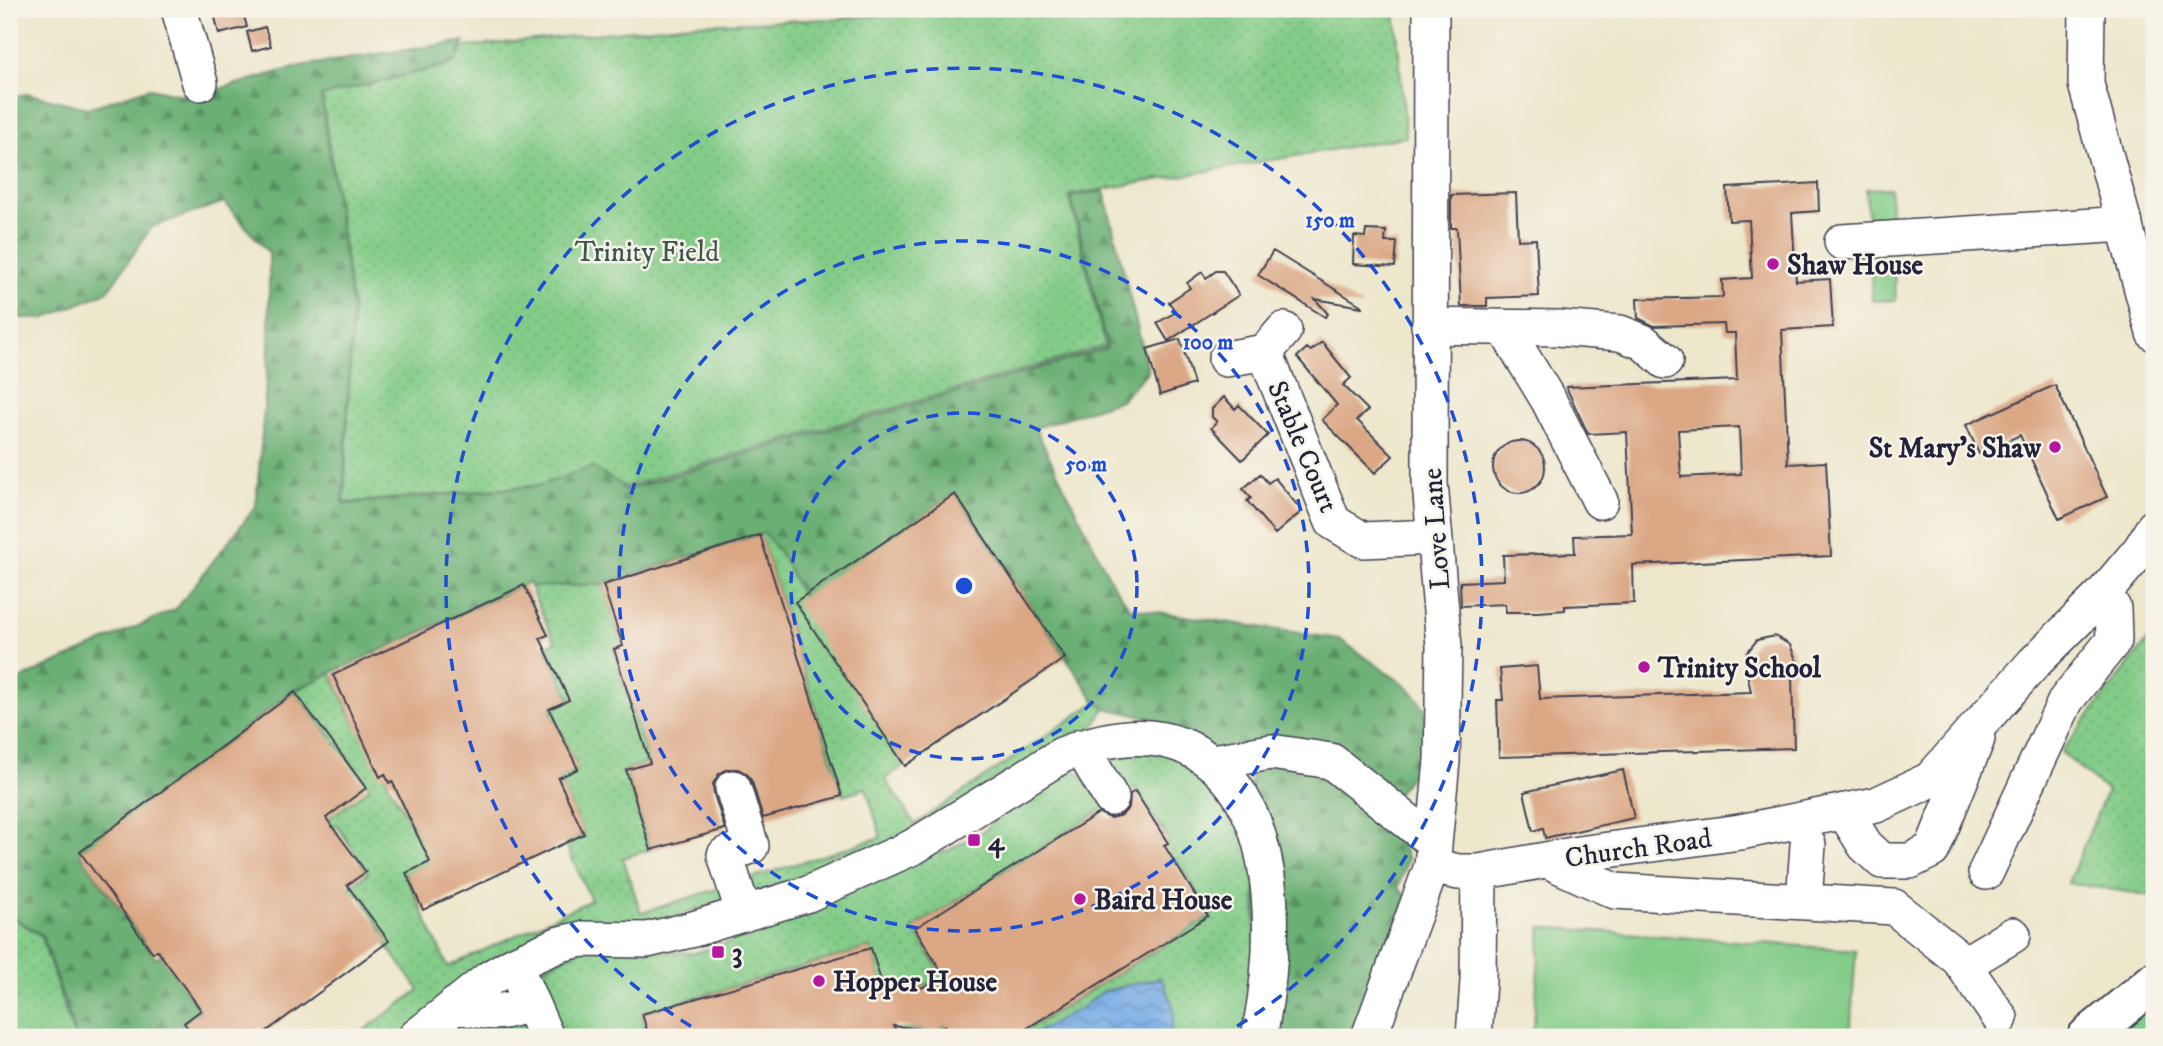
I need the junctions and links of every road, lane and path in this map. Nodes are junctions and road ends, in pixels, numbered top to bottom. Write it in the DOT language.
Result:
graph roads {
  1 [pos="179,9"];
  2 [pos="1431,9"];
  3 [pos="2087,9"];
  4 [pos="200,83"];
  5 [pos="2125,224"];
  6 [pos="1842,242"];
  7 [pos="1429,326"];
  8 [pos="1504,327"];
  9 [pos="2154,332"];
  10 [pos="1226,359"];
  11 [pos="1665,361"];
  12 [pos="1600,501"];
  13 [pos="2154,527"];
  14 [pos="1434,537"];
  15 [pos="2102,594"];
  16 [pos="1986,717"];
  17 [pos="1081,747"];
  18 [pos="1213,762"];
  19 [pos="733,788"];
  20 [pos="1111,798"];
  21 [pos="1844,811"];
  22 [pos="1705,837"];
  23 [pos="1808,845"];
  24 [pos="1433,854"];
  25 [pos="1547,860"];
  26 [pos="1479,872"];
  27 [pos="1986,872"];
  28 [pos="1703,896"];
  29 [pos="1804,902"];
  30 [pos="755,911"];
  31 [pos="2013,936"];
  32 [pos="519,956"];
  33 [pos="1963,965"];
  34 [pos="2145,990"];
  35 [pos="531,1003"];
  36 [pos="455,1005"];
  37 [pos="2000,1018"];
  38 [pos="416,1037"];
  39 [pos="546,1037"];
  40 [pos="1259,1037"];
  41 [pos="1370,1037"];
  42 [pos="1474,1037"];
  43 [pos="2087,1037"];
  1 -- 4 [label="street"];
  2 -- 7 [label="street, Love Lane"];
  3 -- 5 [label="street"];
  5 -- 6 [label="street"];
  5 -- 9 [label="street"];
  7 -- 8 [label="street"];
  7 -- 14 [label="street, Love Lane"];
  8 -- 11 [label="street"];
  8 -- 12 [label="street"];
  10 -- 14 [label="street, Stable Court"];
  13 -- 15 [label="street, Church Road"];
  14 -- 24 [label="street, Love Lane"];
  15 -- 16 [label="street, Church Road"];
  15 -- 27 [label="street"];
  16 -- 21 [label="street, Church Road"];
  16 -- 21 [label="street, Church Road"];
  17 -- 18 [label="street"];
  17 -- 20 [label="street"];
  17 -- 30 [label="street"];
  18 -- 24 [label="street"];
  18 -- 40 [label="street"];
  19 -- 30 [label="street"];
  21 -- 22 [label="street, Church Road"];
  22 -- 25 [label="street, Church Road"];
  22 -- 28 [label="street"];
  23 -- 29 [label="street"];
  24 -- 26 [label="street, Church Road"];
  24 -- 41 [label="street, Love Lane"];
  25 -- 26 [label="street, Church Road"];
  25 -- 28 [label="street"];
  26 -- 42 [label="street"];
  28 -- 29 [label="street"];
  29 -- 33 [label="street"];
  30 -- 32 [label="street"];
  31 -- 33 [label="street"];
  32 -- 35 [label="street"];
  32 -- 36 [label="street"];
  33 -- 37 [label="street"];
  34 -- 43 [label="highway"];
  35 -- 36 [label="street"];
  35 -- 39 [label="street"];
  36 -- 38 [label="street"];
}
